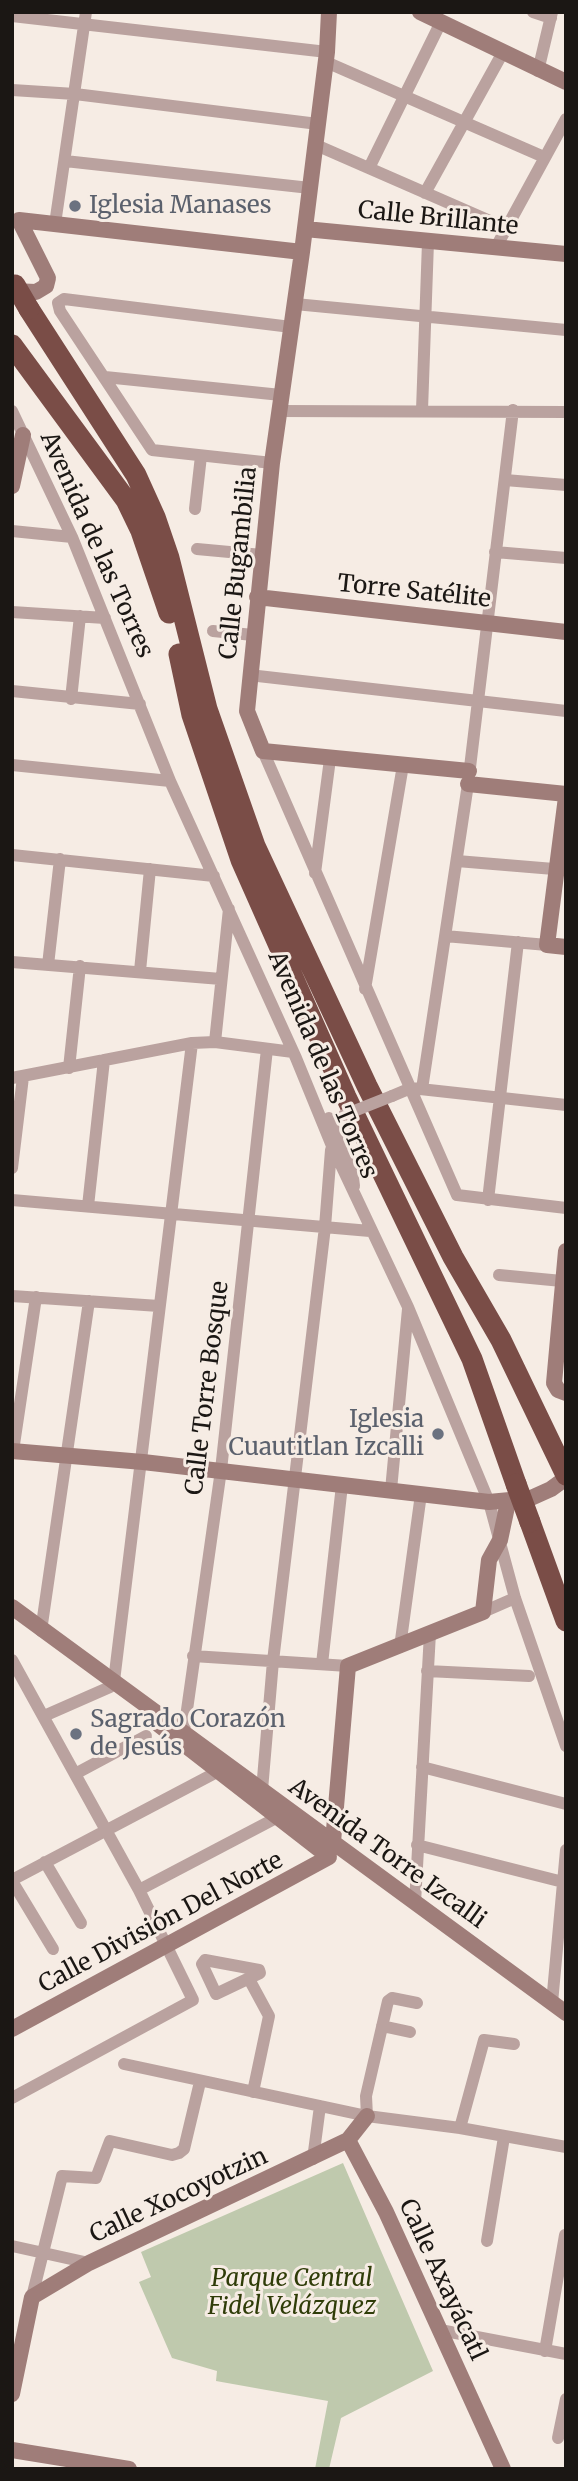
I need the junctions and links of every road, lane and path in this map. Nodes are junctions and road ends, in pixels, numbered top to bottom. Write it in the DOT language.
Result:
graph roads {
  1 [pos="329,12"];
  2 [pos="420,12"];
  3 [pos="533,12"];
  4 [pos="551,15"];
  5 [pos="12,16"];
  6 [pos="85,19"];
  7 [pos="440,23"];
  8 [pos="502,54"];
  9 [pos="327,57"];
  10 [pos="538,71"];
  11 [pos="566,82"];
  12 [pos="12,90"];
  13 [pos="75,94"];
  14 [pos="404,98"];
  15 [pos="566,119"];
  16 [pos="462,123"];
  17 [pos="318,124"];
  18 [pos="316,145"];
  19 [pos="544,158"];
  20 [pos="65,161"];
  21 [pos="369,168"];
  22 [pos="310,188"];
  23 [pos="425,193"];
  24 [pos="15,214"];
  25 [pos="55,224"];
  26 [pos="506,228"];
  27 [pos="305,229"];
  28 [pos="428,242"];
  29 [pos="495,249"];
  30 [pos="302,252"];
  31 [pos="566,254"];
  32 [pos="13,285"];
  33 [pos="295,304"];
  34 [pos="424,317"];
  35 [pos="291,327"];
  36 [pos="566,330"];
  37 [pos="12,345"];
  38 [pos="105,377"];
  39 [pos="280,403"];
  40 [pos="422,410"];
  41 [pos="513,410"];
  42 [pos="566,412"];
  43 [pos="16,423"];
  44 [pos="201,456"];
  45 [pos="272,463"];
  46 [pos="505,480"];
  47 [pos="566,485"];
  48 [pos="12,486"];
  49 [pos="195,509"];
  50 [pos="12,531"];
  51 [pos="72,537"];
  52 [pos="197,549"];
  53 [pos="495,552"];
  54 [pos="262,555"];
  55 [pos="566,558"];
  56 [pos="257,597"];
  57 [pos="12,612"];
  58 [pos="80,615"];
  59 [pos="106,618"];
  60 [pos="487,623"];
  61 [pos="213,631"];
  62 [pos="566,632"];
  63 [pos="253,635"];
  64 [pos="249,675"];
  65 [pos="12,691"];
  66 [pos="71,699"];
  67 [pos="478,701"];
  68 [pos="140,704"];
  69 [pos="566,711"];
  70 [pos="263,751"];
  71 [pos="330,759"];
  72 [pos="12,765"];
  73 [pos="403,765"];
  74 [pos="469,778"];
  75 [pos="170,781"];
  76 [pos="566,796"];
  77 [pos="12,856"];
  78 [pos="61,859"];
  79 [pos="457,861"];
  80 [pos="150,869"];
  81 [pos="561,870"];
  82 [pos="315,873"];
  83 [pos="214,876"];
  84 [pos="229,909"];
  85 [pos="445,936"];
  86 [pos="518,943"];
  87 [pos="547,945"];
  88 [pos="566,947"];
  89 [pos="12,962"];
  90 [pos="48,965"];
  91 [pos="80,967"];
  92 [pos="140,971"];
  93 [pos="221,979"];
  94 [pos="365,989"];
  95 [pos="215,1042"];
  96 [pos="192,1043"];
  97 [pos="267,1049"];
  98 [pos="295,1055"];
  99 [pos="104,1060"];
  100 [pos="69,1068"];
  101 [pos="18,1078"];
  102 [pos="416,1089"];
  103 [pos="498,1098"];
  104 [pos="566,1105"];
  105 [pos="330,1121"];
  106 [pos="332,1146"];
  107 [pos="12,1168"];
  108 [pos="355,1197"];
  109 [pos="12,1200"];
  110 [pos="488,1200"];
  111 [pos="88,1206"];
  112 [pos="566,1208"];
  113 [pos="171,1212"];
  114 [pos="248,1220"];
  115 [pos="326,1227"];
  116 [pos="370,1231"];
  117 [pos="566,1251"];
  118 [pos="499,1275"];
  119 [pos="562,1281"];
  120 [pos="12,1296"];
  121 [pos="36,1297"];
  122 [pos="89,1301"];
  123 [pos="159,1306"];
  124 [pos="408,1307"];
  125 [pos="566,1393"];
  126 [pos="13,1451"];
  127 [pos="67,1454"];
  128 [pos="143,1462"];
  129 [pos="563,1469"];
  130 [pos="221,1470"];
  131 [pos="295,1479"];
  132 [pos="342,1485"];
  133 [pos="391,1490"];
  134 [pos="512,1493"];
  135 [pos="421,1494"];
  136 [pos="489,1502"];
  137 [pos="500,1540"];
  138 [pos="515,1598"];
  139 [pos="12,1607"];
  140 [pos="483,1612"];
  141 [pos="566,1621"];
  142 [pos="41,1630"];
  143 [pos="430,1633"];
  144 [pos="400,1647"];
  145 [pos="193,1656"];
  146 [pos="12,1660"];
  147 [pos="273,1661"];
  148 [pos="322,1664"];
  149 [pos="348,1666"];
  150 [pos="427,1671"];
  151 [pos="529,1676"];
  152 [pos="112,1684"];
  153 [pos="44,1716"];
  154 [pos="184,1731"];
  155 [pos="146,1736"];
  156 [pos="566,1746"];
  157 [pos="422,1767"];
  158 [pos="218,1772"];
  159 [pos="75,1774"];
  160 [pos="262,1790"];
  161 [pos="566,1804"];
  162 [pos="278,1817"];
  163 [pos="106,1829"];
  164 [pos="417,1845"];
  165 [pos="331,1850"];
  166 [pos="566,1850"];
  167 [pos="45,1862"];
  168 [pos="12,1880"];
  169 [pos="563,1882"];
  170 [pos="139,1890"];
  171 [pos="415,1903"];
  172 [pos="81,1923"];
  173 [pos="167,1944"];
  174 [pos="53,1949"];
  175 [pos="249,1979"];
  176 [pos="417,2003"];
  177 [pos="552,2003"];
  178 [pos="566,2013"];
  179 [pos="382,2026"];
  180 [pos="12,2029"];
  181 [pos="410,2032"];
  182 [pos="514,2044"];
  183 [pos="124,2064"];
  184 [pos="200,2082"];
  185 [pos="253,2092"];
  186 [pos="12,2098"];
  187 [pos="320,2106"];
  188 [pos="367,2116"];
  189 [pos="460,2128"];
  190 [pos="504,2137"];
  191 [pos="348,2140"];
  192 [pos="566,2147"];
  193 [pos="313,2159"];
  194 [pos="565,2235"];
  195 [pos="487,2241"];
  196 [pos="12,2246"];
  197 [pos="42,2252"];
  198 [pos="89,2263"];
  199 [pos="32,2297"];
  200 [pos="440,2330"];
  201 [pos="545,2351"];
  202 [pos="16,2353"];
  203 [pos="566,2354"];
  204 [pos="12,2394"];
  205 [pos="566,2399"];
  206 [pos="558,2438"];
  207 [pos="12,2450"];
  208 [pos="129,2469"];
  209 [pos="503,2469"];
  1 -- 9 [label="street, Calle Bugambilia"];
  2 -- 7 [label="street"];
  3 -- 4 [label="street"];
  4 -- 10 [label="street"];
  5 -- 6 [label="street"];
  6 -- 9 [label="street"];
  6 -- 13 [label="street"];
  7 -- 8 [label="street"];
  7 -- 14 [label="street"];
  8 -- 10 [label="street"];
  8 -- 16 [label="street"];
  9 -- 14 [label="street"];
  9 -- 17 [label="street, Calle Bugambilia"];
  10 -- 11 [label="street"];
  12 -- 13 [label="street"];
  13 -- 17 [label="street"];
  13 -- 20 [label="street"];
  14 -- 16 [label="street"];
  14 -- 21 [label="street"];
  15 -- 19 [label="street"];
  16 -- 19 [label="street"];
  16 -- 23 [label="street"];
  17 -- 18 [label="street, Calle Bugambilia"];
  18 -- 21 [label="street"];
  18 -- 22 [label="street, Calle Bugambilia"];
  19 -- 26 [label="street"];
  20 -- 22 [label="street"];
  20 -- 25 [label="street"];
  21 -- 23 [label="street"];
  22 -- 27 [label="street, Calle Bugambilia"];
  23 -- 26 [label="street"];
  24 -- 25 [label="street"];
  24 -- 32 [label="street"];
  25 -- 30 [label="street"];
  26 -- 29 [label="street"];
  27 -- 28 [label="street, Calle Brillante"];
  27 -- 30 [label="street, Calle Bugambilia"];
  28 -- 29 [label="street, Calle Brillante"];
  28 -- 34 [label="street"];
  29 -- 31 [label="street, Calle Brillante"];
  30 -- 33 [label="street, Calle Bugambilia"];
  32 -- 129 [label="highway, bridge"];
  33 -- 34 [label="street"];
  33 -- 35 [label="street, Calle Bugambilia"];
  34 -- 36 [label="street"];
  34 -- 40 [label="street"];
  35 -- 38 [label="street"];
  35 -- 39 [label="street, Calle Bugambilia"];
  37 -- 134 [label="highway"];
  38 -- 39 [label="street"];
  38 -- 44 [label="street"];
  39 -- 40 [label="street"];
  39 -- 45 [label="street, Calle Bugambilia"];
  40 -- 41 [label="street"];
  41 -- 42 [label="street"];
  41 -- 46 [label="street"];
  43 -- 48 [label="street"];
  43 -- 51 [label="street, Avenida de las Torres"];
  44 -- 45 [label="street"];
  44 -- 49 [label="street"];
  45 -- 54 [label="street, Calle Bugambilia"];
  46 -- 47 [label="street"];
  46 -- 53 [label="street"];
  50 -- 51 [label="street"];
  51 -- 59 [label="street, Avenida de las Torres"];
  52 -- 54 [label="street"];
  53 -- 55 [label="street"];
  53 -- 60 [label="street"];
  54 -- 56 [label="street, Calle Bugambilia"];
  56 -- 60 [label="street, Torre Satélite"];
  56 -- 63 [label="street, Calle Bugambilia"];
  57 -- 58 [label="street"];
  58 -- 59 [label="street"];
  58 -- 66 [label="street"];
  59 -- 68 [label="street, Avenida de las Torres"];
  60 -- 62 [label="street, Torre Satélite"];
  60 -- 67 [label="street"];
  61 -- 63 [label="street"];
  63 -- 64 [label="street, Calle Bugambilia"];
  64 -- 67 [label="street"];
  64 -- 70 [label="street, Calle Bugambilia"];
  65 -- 66 [label="street"];
  66 -- 68 [label="street"];
  67 -- 69 [label="street"];
  67 -- 74 [label="street"];
  68 -- 75 [label="street, Avenida de las Torres"];
  70 -- 71 [label="street"];
  70 -- 82 [label="street, Calle Bugambilia"];
  71 -- 73 [label="street"];
  71 -- 82 [label="street"];
  72 -- 75 [label="street"];
  73 -- 74 [label="street"];
  73 -- 94 [label="street"];
  74 -- 76 [label="street"];
  74 -- 79 [label="street"];
  75 -- 83 [label="street, Avenida de las Torres"];
  76 -- 81 [label="street"];
  77 -- 78 [label="street"];
  78 -- 80 [label="street"];
  78 -- 90 [label="street"];
  79 -- 81 [label="street"];
  79 -- 85 [label="street"];
  80 -- 83 [label="street"];
  80 -- 92 [label="street"];
  81 -- 87 [label="street"];
  82 -- 94 [label="street, Calle Bugambilia"];
  83 -- 84 [label="street, Avenida de las Torres"];
  84 -- 93 [label="street"];
  84 -- 98 [label="street, Avenida de las Torres"];
  85 -- 86 [label="street"];
  85 -- 102 [label="street"];
  86 -- 87 [label="street"];
  86 -- 103 [label="street"];
  87 -- 88 [label="street"];
  89 -- 90 [label="street"];
  90 -- 91 [label="street"];
  91 -- 92 [label="street"];
  91 -- 100 [label="street"];
  92 -- 93 [label="street"];
  93 -- 95 [label="street"];
  94 -- 102 [label="street, Calle Bugambilia"];
  95 -- 96 [label="street"];
  95 -- 97 [label="street"];
  96 -- 99 [label="street"];
  96 -- 113 [label="street"];
  97 -- 98 [label="street"];
  97 -- 114 [label="street, Calle Torre Bosque"];
  98 -- 105 [label="street"];
  98 -- 106 [label="street, Avenida de las Torres"];
  99 -- 100 [label="street"];
  99 -- 111 [label="street"];
  100 -- 101 [label="street"];
  101 -- 107 [label="street"];
  102 -- 103 [label="street"];
  102 -- 105 [label="street, bridge"];
  102 -- 110 [label="street, Calle Bugambilia"];
  103 -- 104 [label="street"];
  103 -- 110 [label="street"];
  105 -- 108 [label="street"];
  106 -- 108 [label="street, Avenida de las Torres"];
  106 -- 115 [label="street"];
  108 -- 116 [label="street, Avenida de las Torres"];
  109 -- 111 [label="street"];
  110 -- 112 [label="street"];
  111 -- 113 [label="street"];
  113 -- 114 [label="street"];
  113 -- 123 [label="street"];
  114 -- 115 [label="street"];
  114 -- 130 [label="street, Calle Torre Bosque"];
  115 -- 116 [label="street"];
  115 -- 131 [label="street"];
  116 -- 124 [label="street, Avenida de las Torres"];
  117 -- 119 [label="street"];
  118 -- 119 [label="street"];
  119 -- 125 [label="street"];
  120 -- 121 [label="street"];
  121 -- 122 [label="street"];
  121 -- 126 [label="street"];
  122 -- 123 [label="street"];
  122 -- 127 [label="street"];
  123 -- 128 [label="street"];
  124 -- 133 [label="street"];
  124 -- 136 [label="street, Avenida de las Torres"];
  126 -- 127 [label="street"];
  127 -- 128 [label="street"];
  127 -- 142 [label="street"];
  128 -- 130 [label="street"];
  128 -- 152 [label="street"];
  129 -- 134 [label="street"];
  130 -- 131 [label="street"];
  130 -- 145 [label="street, Calle Torre Bosque"];
  131 -- 132 [label="street"];
  131 -- 147 [label="street"];
  132 -- 133 [label="street"];
  132 -- 148 [label="street"];
  133 -- 135 [label="street"];
  134 -- 136 [label="street"];
  134 -- 137 [label="street"];
  134 -- 141 [label="highway, bridge"];
  135 -- 136 [label="street"];
  135 -- 144 [label="street"];
  136 -- 137 [label="street, Avenida de las Torres"];
  137 -- 138 [label="street, Avenida de las Torres"];
  137 -- 140 [label="street"];
  138 -- 140 [label="street"];
  138 -- 156 [label="street, Avenida de las Torres"];
  139 -- 142 [label="street, Avenida Torre Izcalli"];
  140 -- 143 [label="street"];
  142 -- 152 [label="street, Avenida Torre Izcalli"];
  143 -- 144 [label="street"];
  143 -- 150 [label="street"];
  144 -- 149 [label="street"];
  145 -- 147 [label="street"];
  145 -- 154 [label="street, Calle Torre Bosque"];
  146 -- 153 [label="street"];
  147 -- 148 [label="street"];
  147 -- 160 [label="street"];
  148 -- 149 [label="street"];
  149 -- 165 [label="street"];
  150 -- 151 [label="street"];
  150 -- 157 [label="street"];
  152 -- 153 [label="street"];
  152 -- 154 [label="street, Avenida Torre Izcalli"];
  152 -- 158 [label="street"];
  153 -- 159 [label="street"];
  154 -- 160 [label="street, Avenida Torre Izcalli"];
  155 -- 159 [label="street"];
  157 -- 161 [label="street"];
  157 -- 164 [label="street"];
  158 -- 162 [label="street"];
  158 -- 163 [label="street"];
  159 -- 163 [label="street"];
  160 -- 165 [label="street, Avenida Torre Izcalli"];
  162 -- 165 [label="street"];
  162 -- 170 [label="street"];
  163 -- 167 [label="street"];
  163 -- 170 [label="street"];
  164 -- 169 [label="street"];
  164 -- 171 [label="street"];
  165 -- 171 [label="street, Avenida Torre Izcalli"];
  165 -- 173 [label="street, Calle División Del Norte"];
  166 -- 169 [label="street"];
  167 -- 168 [label="street"];
  167 -- 172 [label="street"];
  168 -- 174 [label="street"];
  169 -- 177 [label="street"];
  170 -- 173 [label="street"];
  171 -- 177 [label="street, Avenida Torre Izcalli"];
  173 -- 180 [label="street, Calle División Del Norte"];
  173 -- 186 [label="street"];
  175 -- 185 [label="street"];
  176 -- 179 [label="street"];
  177 -- 178 [label="street, Avenida Torre Izcalli"];
  179 -- 181 [label="street"];
  179 -- 188 [label="street"];
  182 -- 189 [label="street"];
  183 -- 184 [label="street"];
  184 -- 185 [label="street"];
  184 -- 197 [label="street"];
  185 -- 187 [label="street"];
  187 -- 188 [label="street"];
  187 -- 193 [label="street"];
  188 -- 189 [label="street"];
  188 -- 191 [label="street"];
  189 -- 190 [label="street"];
  190 -- 192 [label="street"];
  190 -- 195 [label="street"];
  191 -- 193 [label="street, Calle Xocoyotzin"];
  191 -- 200 [label="street, Calle Axayácatl"];
  193 -- 198 [label="street, Calle Xocoyotzin"];
  194 -- 201 [label="street"];
  196 -- 197 [label="street"];
  197 -- 198 [label="street"];
  197 -- 199 [label="street"];
  198 -- 199 [label="street, Calle Xocoyotzin"];
  199 -- 202 [label="street"];
  200 -- 201 [label="street"];
  200 -- 209 [label="street, Calle Axayácatl"];
  201 -- 203 [label="street"];
  202 -- 204 [label="street"];
  205 -- 206 [label="street"];
  207 -- 208 [label="street"];
}
